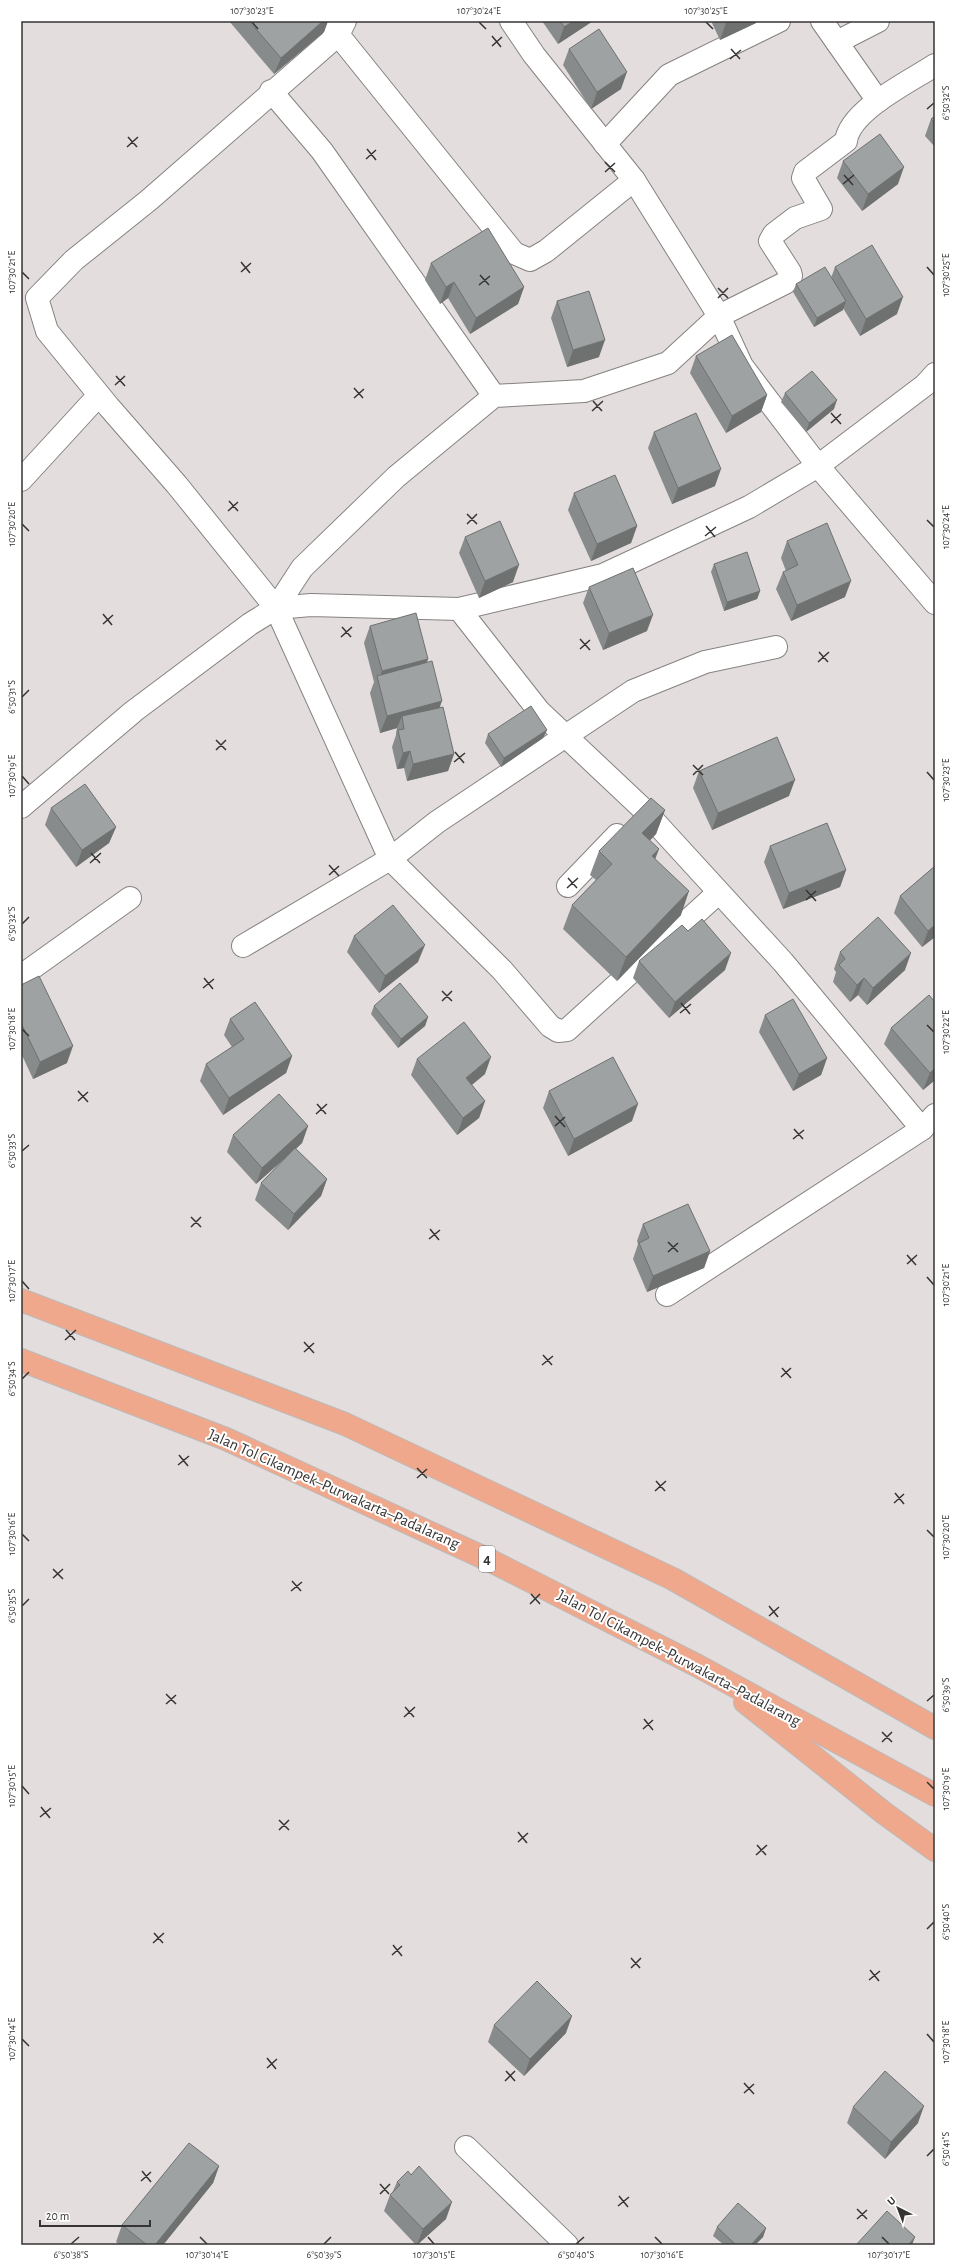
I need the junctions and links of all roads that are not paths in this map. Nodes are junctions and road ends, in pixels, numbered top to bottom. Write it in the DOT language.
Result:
graph roads {
  1 [pos="511,21"];
  2 [pos="779,21"];
  3 [pos="822,21"];
  4 [pos="878,21"];
  5 [pos="337,26"];
  6 [pos="837,42"];
  7 [pos="935,65"];
  8 [pos="271,91"];
  9 [pos="878,101"];
  10 [pos="605,144"];
  11 [pos="634,180"];
  12 [pos="719,316"];
  13 [pos="935,374"];
  14 [pos="99,394"];
  15 [pos="494,396"];
  16 [pos="818,466"];
  17 [pos="21,480"];
  18 [pos="935,603"];
  19 [pos="276,608"];
  20 [pos="459,609"];
  21 [pos="776,647"];
  22 [pos="567,735"];
  23 [pos="21,807"];
  24 [pos="643,809"];
  25 [pos="390,859"];
  26 [pos="568,886"];
  27 [pos="718,893"];
  28 [pos="130,898"];
  29 [pos="243,946"];
  30 [pos="21,976"];
  31 [pos="929,1122"];
  32 [pos="667,1295"];
  33 [pos="21,1300"];
  34 [pos="21,1360"];
  35 [pos="698,1666"];
  36 [pos="935,1728"];
  37 [pos="935,1795"];
  38 [pos="935,1850"];
  39 [pos="466,2147"];
  40 [pos="567,2245"];
  1 -- 10 [label="street"];
  2 -- 10 [label="street"];
  3 -- 6 [label="street"];
  4 -- 6 [label="street"];
  5 -- 8 [label="street"];
  5 -- 11 [label="street"];
  6 -- 9 [label="street"];
  7 -- 9 [label="street"];
  8 -- 14 [label="street"];
  8 -- 15 [label="street"];
  9 -- 12 [label="street"];
  10 -- 11 [label="street"];
  11 -- 12 [label="street"];
  12 -- 15 [label="street"];
  12 -- 16 [label="street"];
  13 -- 16 [label="street"];
  14 -- 17 [label="street"];
  14 -- 19 [label="street"];
  15 -- 19 [label="street"];
  16 -- 18 [label="street"];
  16 -- 20 [label="street"];
  19 -- 20 [label="street"];
  19 -- 23 [label="street"];
  19 -- 25 [label="street"];
  20 -- 22 [label="street"];
  21 -- 22 [label="street"];
  22 -- 24 [label="street"];
  22 -- 25 [label="street"];
  24 -- 26 [label="street"];
  24 -- 27 [label="street"];
  25 -- 27 [label="street"];
  25 -- 29 [label="street"];
  27 -- 31 [label="street"];
  28 -- 30 [label="street"];
  31 -- 32 [label="street"];
  33 -- 36 [label="highway"];
  34 -- 35 [label="highway, Jalan Tol Cikampek–Purwakarta–Padalarang / 4"];
  35 -- 37 [label="highway, Jalan Tol Cikampek–Purwakarta–Padalarang / 4"];
  35 -- 38 [label="highway"];
  39 -- 40 [label="street"];
}
